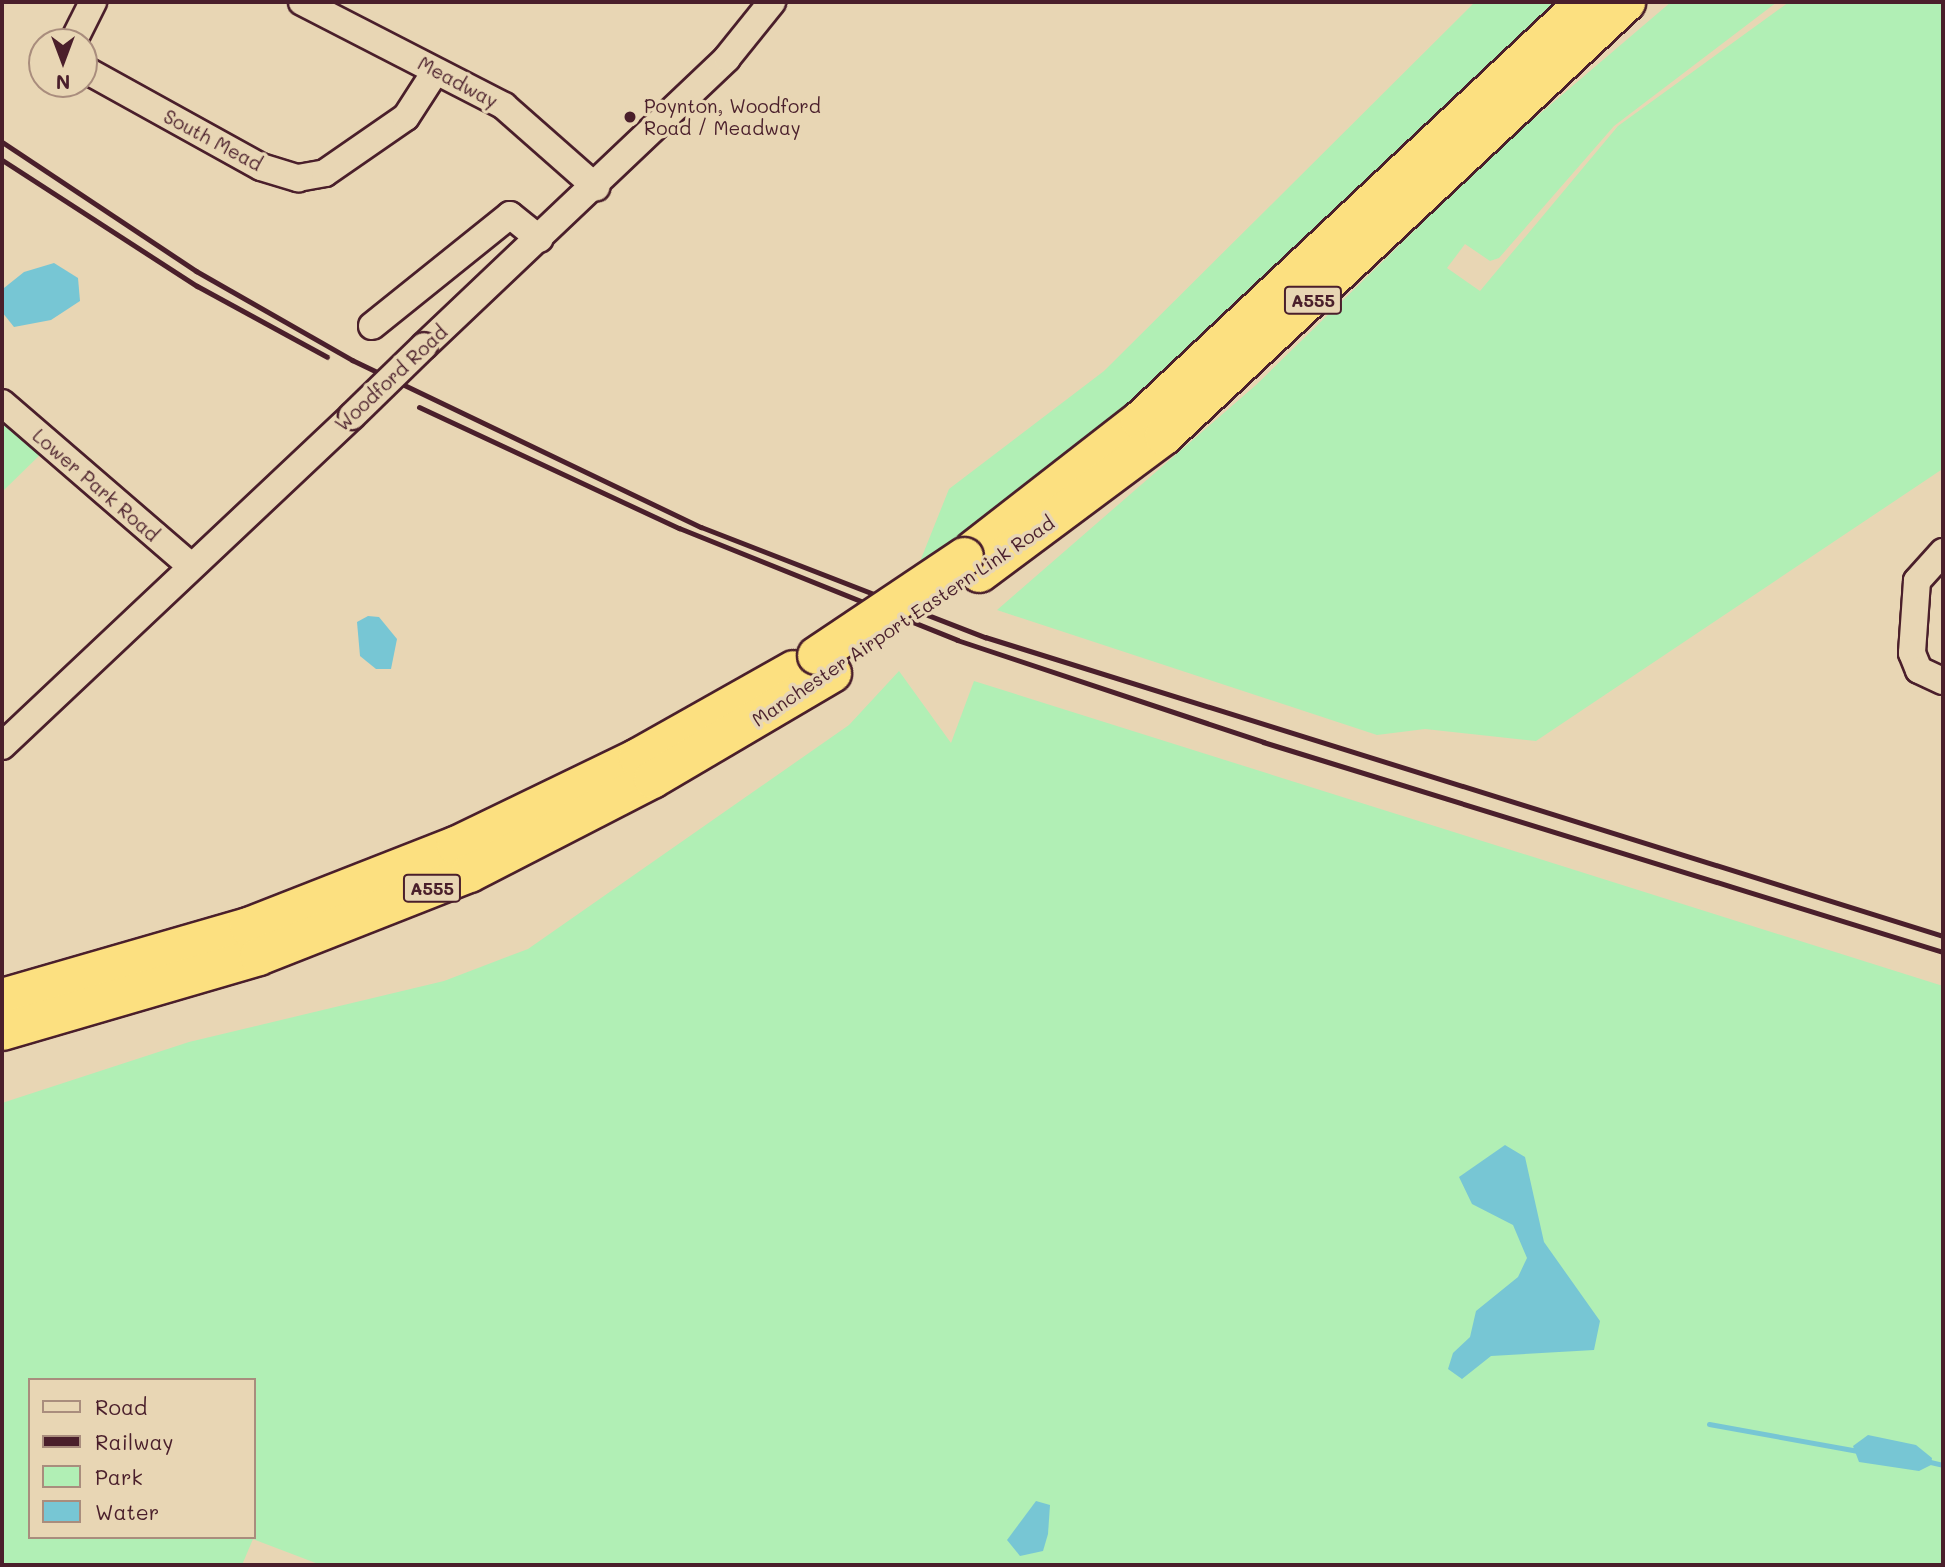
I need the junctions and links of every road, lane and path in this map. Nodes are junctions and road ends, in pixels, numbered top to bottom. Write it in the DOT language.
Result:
graph roads {
  1 [pos="93,2"];
  2 [pos="302,2"];
  3 [pos="772,2"];
  4 [pos="1584,2"];
  5 [pos="1626,2"];
  6 [pos="80,28"];
  7 [pos="435,72"];
  8 [pos="98,77"];
  9 [pos="596,187"];
  10 [pos="540,239"];
  11 [pos="372,326"];
  12 [pos="2,403"];
  13 [pos="1943,552"];
  14 [pos="972,564"];
  15 [pos="191,566"];
  16 [pos="824,664"];
  17 [pos="1943,681"];
  18 [pos="2,746"];
  19 [pos="2,997"];
  20 [pos="2,1031"];
  1 -- 6 [label="street"];
  2 -- 7 [label="street, Meadway"];
  3 -- 9 [label="street, Woodford Road"];
  4 -- 14 [label="highway, Manchester Airport Eastern Link Road / A555"];
  5 -- 14 [label="highway, Manchester Airport Eastern Link Road / A555"];
  7 -- 8 [label="street, South Mead"];
  7 -- 9 [label="street, Meadway"];
  9 -- 10 [label="street, Woodford Road"];
  10 -- 11 [label="street"];
  10 -- 15 [label="street, Woodford Road, bridge"];
  12 -- 15 [label="street, Lower Park Road"];
  13 -- 17 [label="street"];
  14 -- 16 [label="highway, Manchester Airport Eastern Link Road / A555"];
  15 -- 18 [label="street, Woodford Road"];
  16 -- 19 [label="highway, Manchester Airport Eastern Link Road / A555"];
  16 -- 20 [label="highway, Manchester Airport Eastern Link Road / A555"];
}
